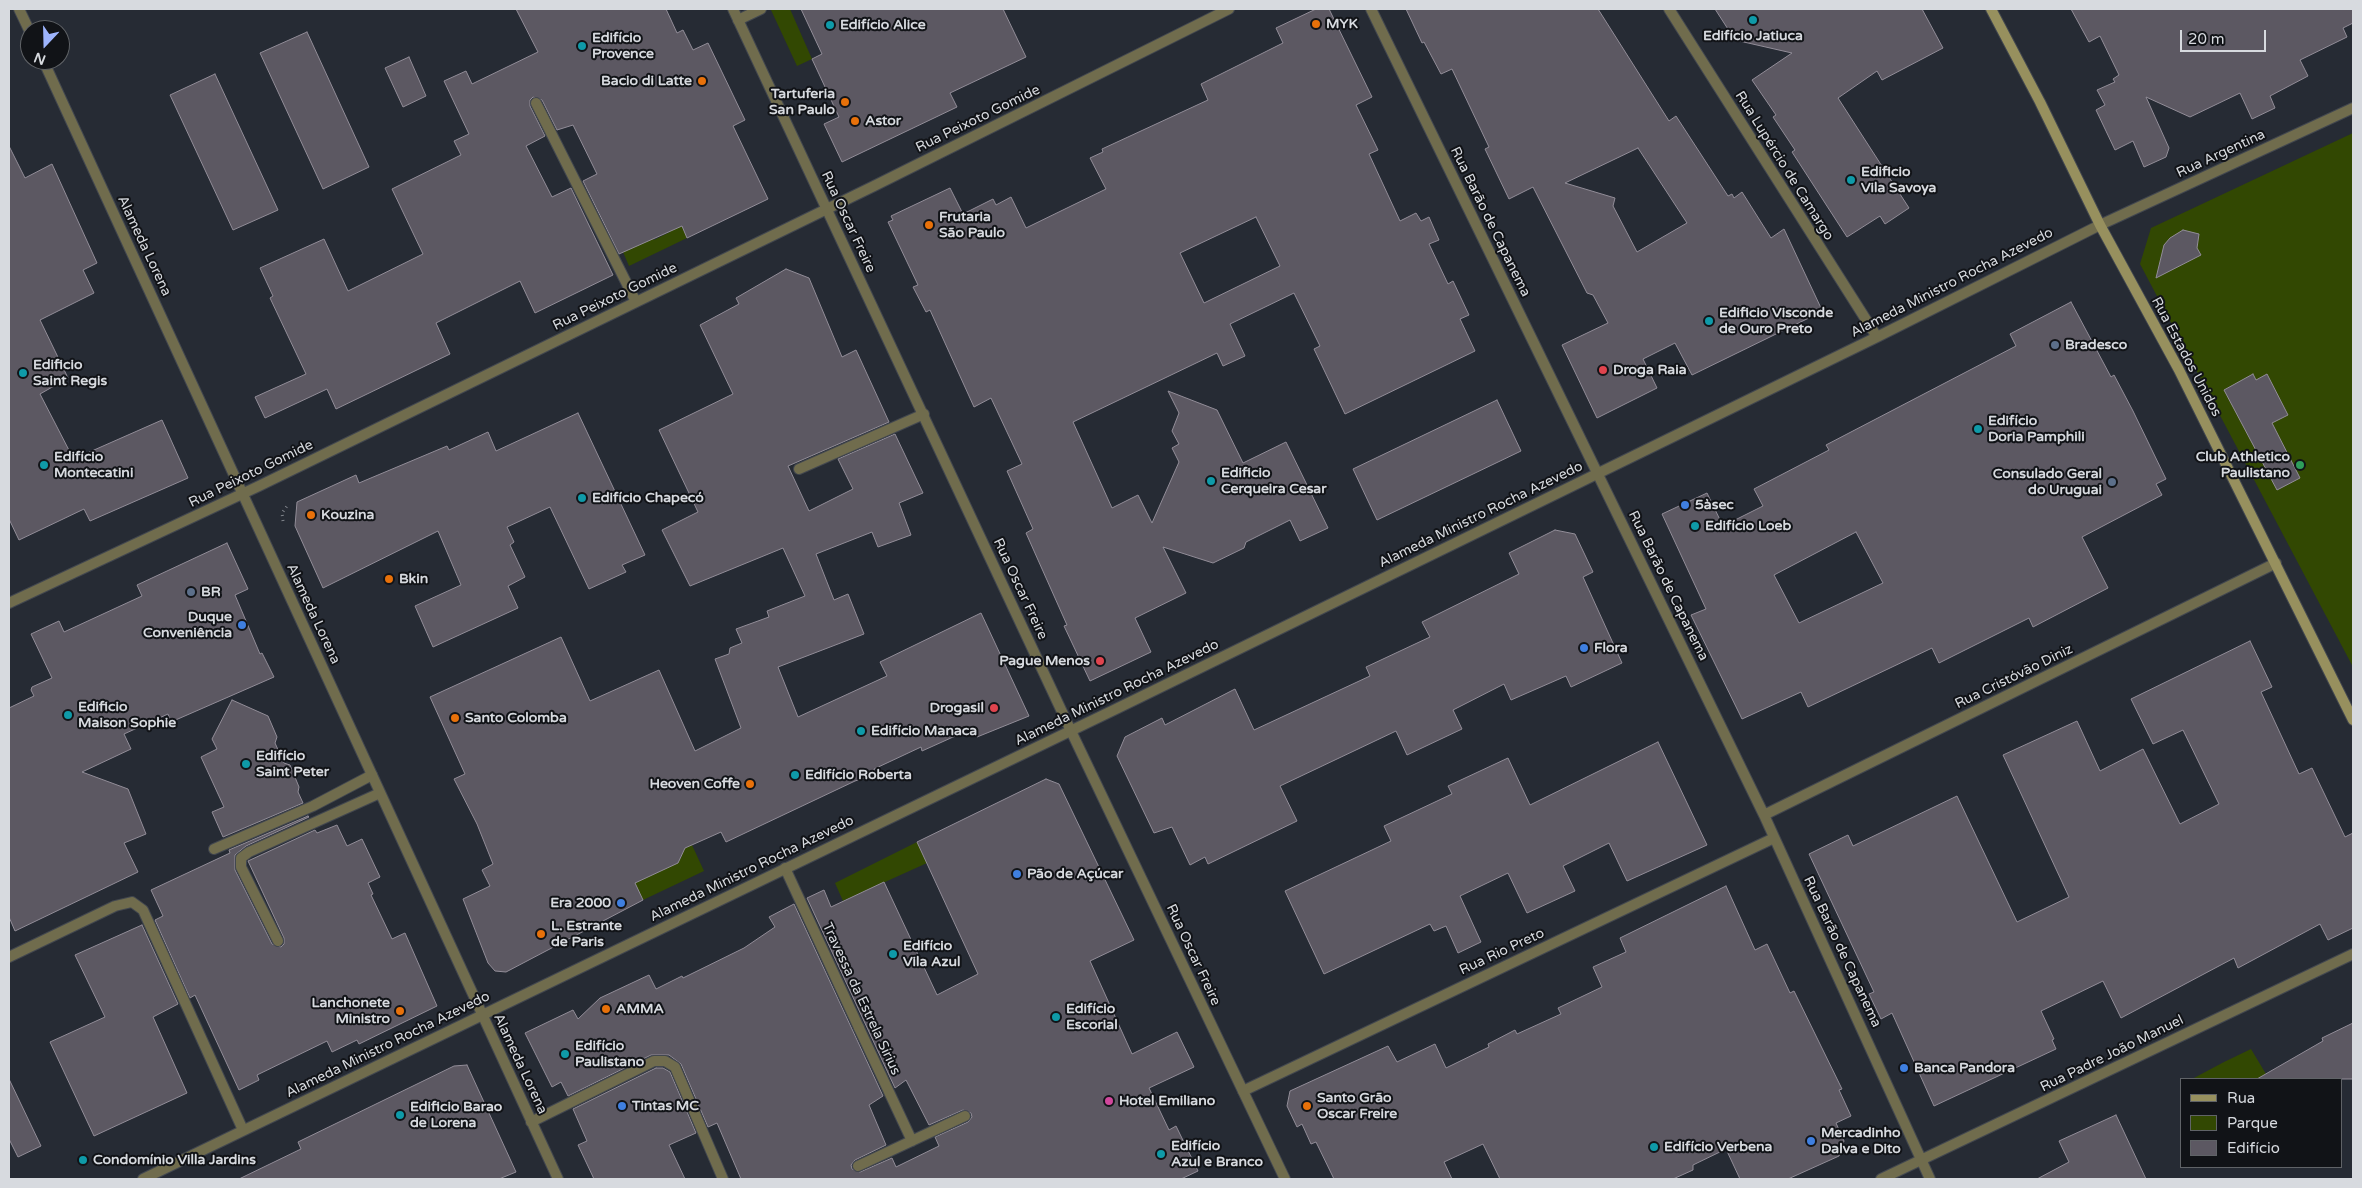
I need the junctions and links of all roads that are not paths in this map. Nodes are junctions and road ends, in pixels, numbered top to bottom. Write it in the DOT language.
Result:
graph roads {
  1 [pos="733,9"];
  2 [pos="761,9"];
  3 [pos="1229,9"];
  4 [pos="1371,9"];
  5 [pos="1669,9"];
  6 [pos="1991,9"];
  7 [pos="738,20"];
  8 [pos="48,70"];
  9 [pos="536,103"];
  10 [pos="2353,108"];
  11 [pos="827,209"];
  12 [pos="2100,224"];
  13 [pos="636,302"];
  14 [pos="1877,337"];
  15 [pos="924,414"];
  16 [pos="799,469"];
  17 [pos="1598,473"];
  18 [pos="242,493"];
  19 [pos="2276,563"];
  20 [pos="9,603"];
  21 [pos="2353,720"];
  22 [pos="1071,731"];
  23 [pos="372,775"];
  24 [pos="380,793"];
  25 [pos="1764,815"];
  26 [pos="1774,838"];
  27 [pos="214,849"];
  28 [pos="785,868"];
  29 [pos="278,940"];
  30 [pos="2353,954"];
  31 [pos="9,957"];
  32 [pos="482,1015"];
  33 [pos="1243,1091"];
  34 [pos="965,1116"];
  35 [pos="531,1122"];
  36 [pos="243,1130"];
  37 [pos="912,1141"];
  38 [pos="1922,1160"];
  39 [pos="858,1166"];
  40 [pos="143,1179"];
  41 [pos="558,1179"];
  42 [pos="723,1179"];
  43 [pos="1285,1179"];
  44 [pos="1882,1179"];
  45 [pos="1930,1179"];
  1 -- 7 [label="street, Rua Oscar Freire"];
  2 -- 7 [label="street"];
  3 -- 11 [label="street, Rua Peixoto Gomide"];
  4 -- 17 [label="street, Rua Barão de Capanema"];
  5 -- 14 [label="street, Rua Lupércio de Camargo"];
  6 -- 12 [label="main road, Rua Estados Unidos"];
  7 -- 11 [label="street, Rua Oscar Freire"];
  8 -- 18 [label="street, Alameda Lorena"];
  9 -- 13 [label="street"];
  10 -- 12 [label="street, Rua Argentina"];
  11 -- 13 [label="street, Rua Peixoto Gomide"];
  11 -- 15 [label="street, Rua Oscar Freire"];
  12 -- 14 [label="street, Alameda Ministro Rocha Azevedo"];
  12 -- 19 [label="main road, Rua Estados Unidos"];
  13 -- 18 [label="street, Rua Peixoto Gomide"];
  14 -- 17 [label="street, Alameda Ministro Rocha Azevedo"];
  15 -- 16 [label="street"];
  15 -- 22 [label="street, Rua Oscar Freire"];
  17 -- 22 [label="street, Alameda Ministro Rocha Azevedo"];
  17 -- 25 [label="street, Rua Barão de Capanema"];
  18 -- 20 [label="street, Rua Peixoto Gomide"];
  18 -- 23 [label="street, Alameda Lorena"];
  19 -- 21 [label="main road, Rua Estados Unidos"];
  19 -- 25 [label="street, Rua Cristóvão Diniz"];
  22 -- 28 [label="street, Alameda Ministro Rocha Azevedo"];
  22 -- 33 [label="street, Rua Oscar Freire"];
  23 -- 24 [label="street, Alameda Lorena"];
  23 -- 27 [label="street"];
  24 -- 29 [label="street"];
  24 -- 32 [label="street, Alameda Lorena"];
  25 -- 26 [label="street, Rua Barão de Capanema"];
  26 -- 33 [label="street, Rua Rio Preto"];
  26 -- 38 [label="street, Rua Barão de Capanema"];
  28 -- 32 [label="street, Alameda Ministro Rocha Azevedo"];
  28 -- 37 [label="street, Travessa da Estrela Sírius"];
  30 -- 38 [label="street, Rua Padre João Manuel"];
  31 -- 36 [label="street"];
  32 -- 35 [label="street, Alameda Lorena"];
  32 -- 36 [label="street, Alameda Ministro Rocha Azevedo"];
  33 -- 43 [label="street, Rua Oscar Freire"];
  34 -- 37 [label="street"];
  35 -- 41 [label="street, Alameda Lorena"];
  35 -- 42 [label="street"];
  36 -- 40 [label="street, Alameda Ministro Rocha Azevedo"];
  37 -- 39 [label="street"];
  38 -- 44 [label="street, Rua Padre João Manuel"];
  38 -- 45 [label="street, Rua Barão de Capanema"];
}
